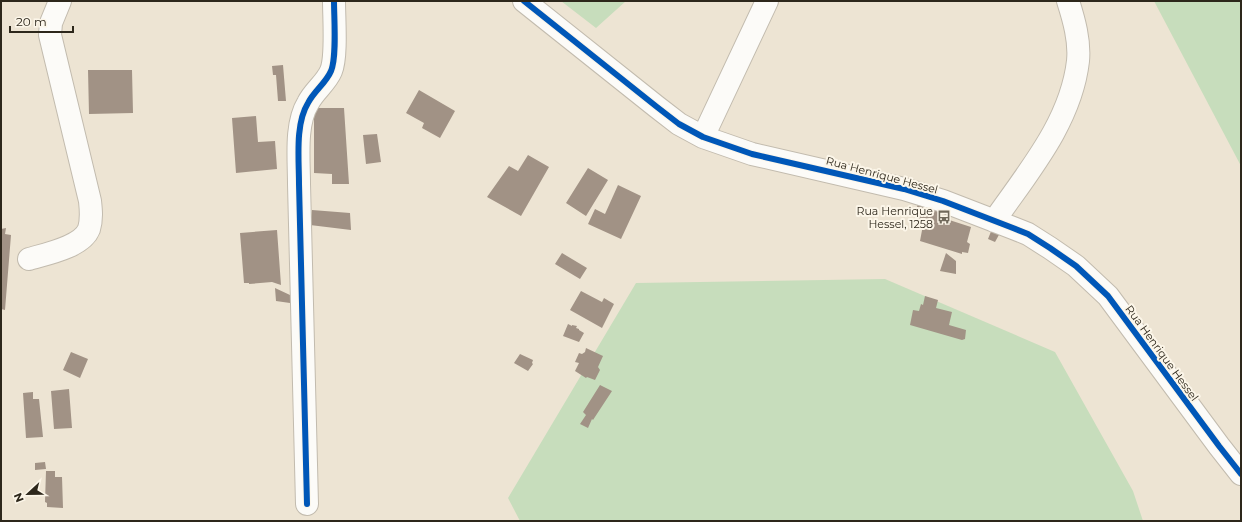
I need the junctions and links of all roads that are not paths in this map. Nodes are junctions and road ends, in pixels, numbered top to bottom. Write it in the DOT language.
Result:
graph roads {
  1 [pos="60,1"];
  2 [pos="334,1"];
  3 [pos="524,1"];
  4 [pos="767,1"];
  5 [pos="1068,1"];
  6 [pos="703,137"];
  7 [pos="994,221"];
  8 [pos="30,259"];
  9 [pos="1241,474"];
  10 [pos="306,504"];
  1 -- 8 [label="street"];
  2 -- 10 [label="street"];
  3 -- 6 [label="street, Rua Henrique Hessel"];
  4 -- 6 [label="street"];
  5 -- 7 [label="street"];
  6 -- 7 [label="street, Rua Henrique Hessel"];
  7 -- 9 [label="street, Rua Henrique Hessel"];
}
